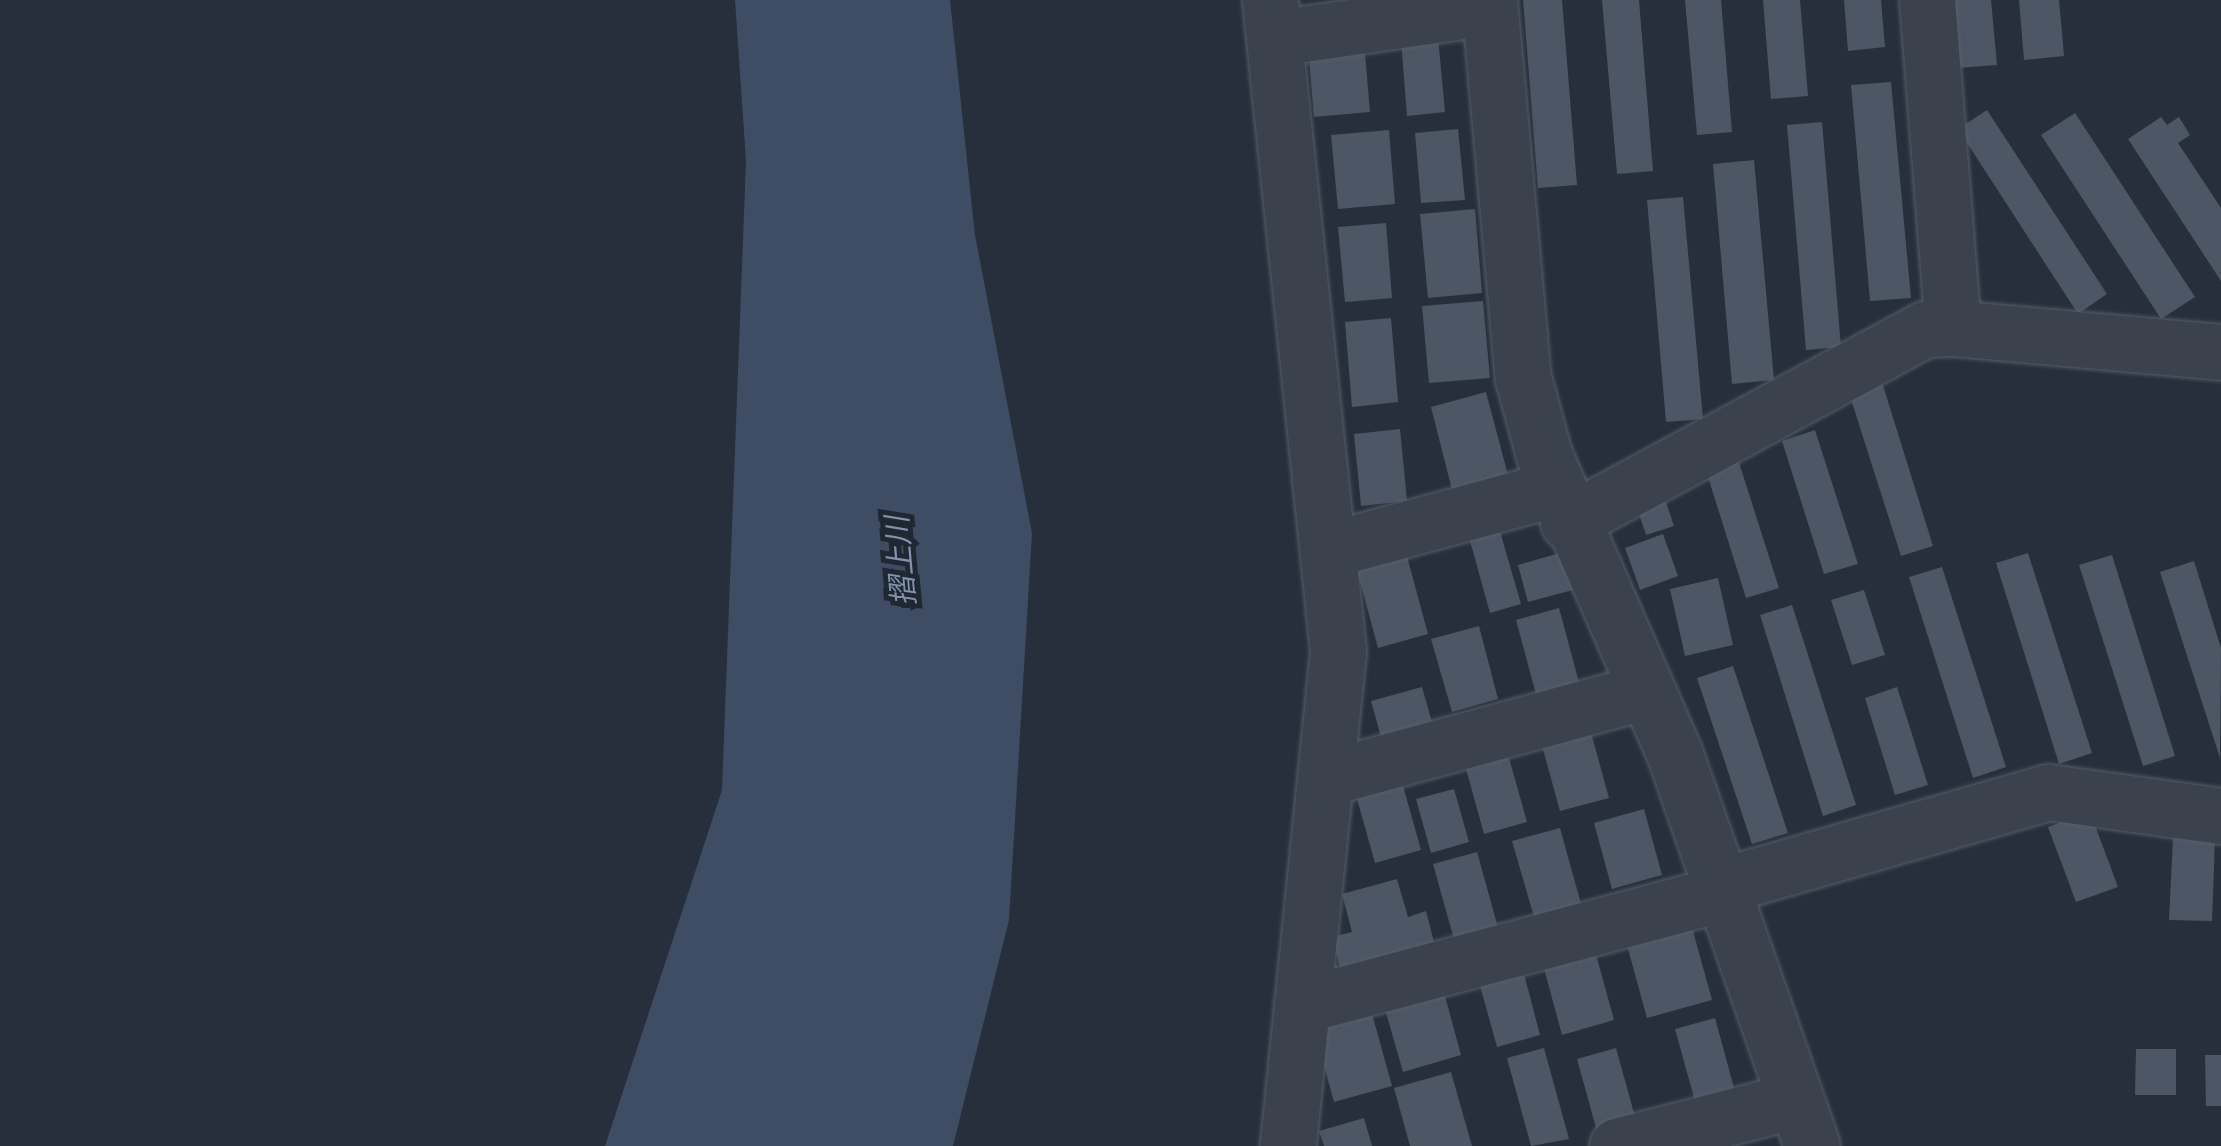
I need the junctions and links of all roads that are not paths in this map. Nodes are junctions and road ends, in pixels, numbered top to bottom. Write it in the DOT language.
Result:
graph roads {
  1 [pos="1926,0"];
  2 [pos="1489,4"];
  3 [pos="1272,19"];
  4 [pos="1953,328"];
  5 [pos="2221,352"];
  6 [pos="1562,505"];
  7 [pos="1332,549"];
  8 [pos="1646,691"];
  9 [pos="1326,778"];
  10 [pos="2221,816"];
  11 [pos="1722,889"];
  12 [pos="1302,1004"];
  13 [pos="1802,1124"];
  14 [pos="1288,1146"];
  15 [pos="1617,1146"];
  1 -- 4 [label="street"];
  2 -- 3 [label="street"];
  2 -- 6 [label="street"];
  3 -- 7 [label="street"];
  4 -- 5 [label="street"];
  4 -- 6 [label="street"];
  6 -- 7 [label="street"];
  6 -- 8 [label="street"];
  7 -- 9 [label="street"];
  8 -- 9 [label="street"];
  8 -- 11 [label="street"];
  9 -- 12 [label="street"];
  10 -- 11 [label="street"];
  11 -- 12 [label="street"];
  11 -- 13 [label="street"];
  12 -- 14 [label="street"];
  13 -- 15 [label="street"];
}
